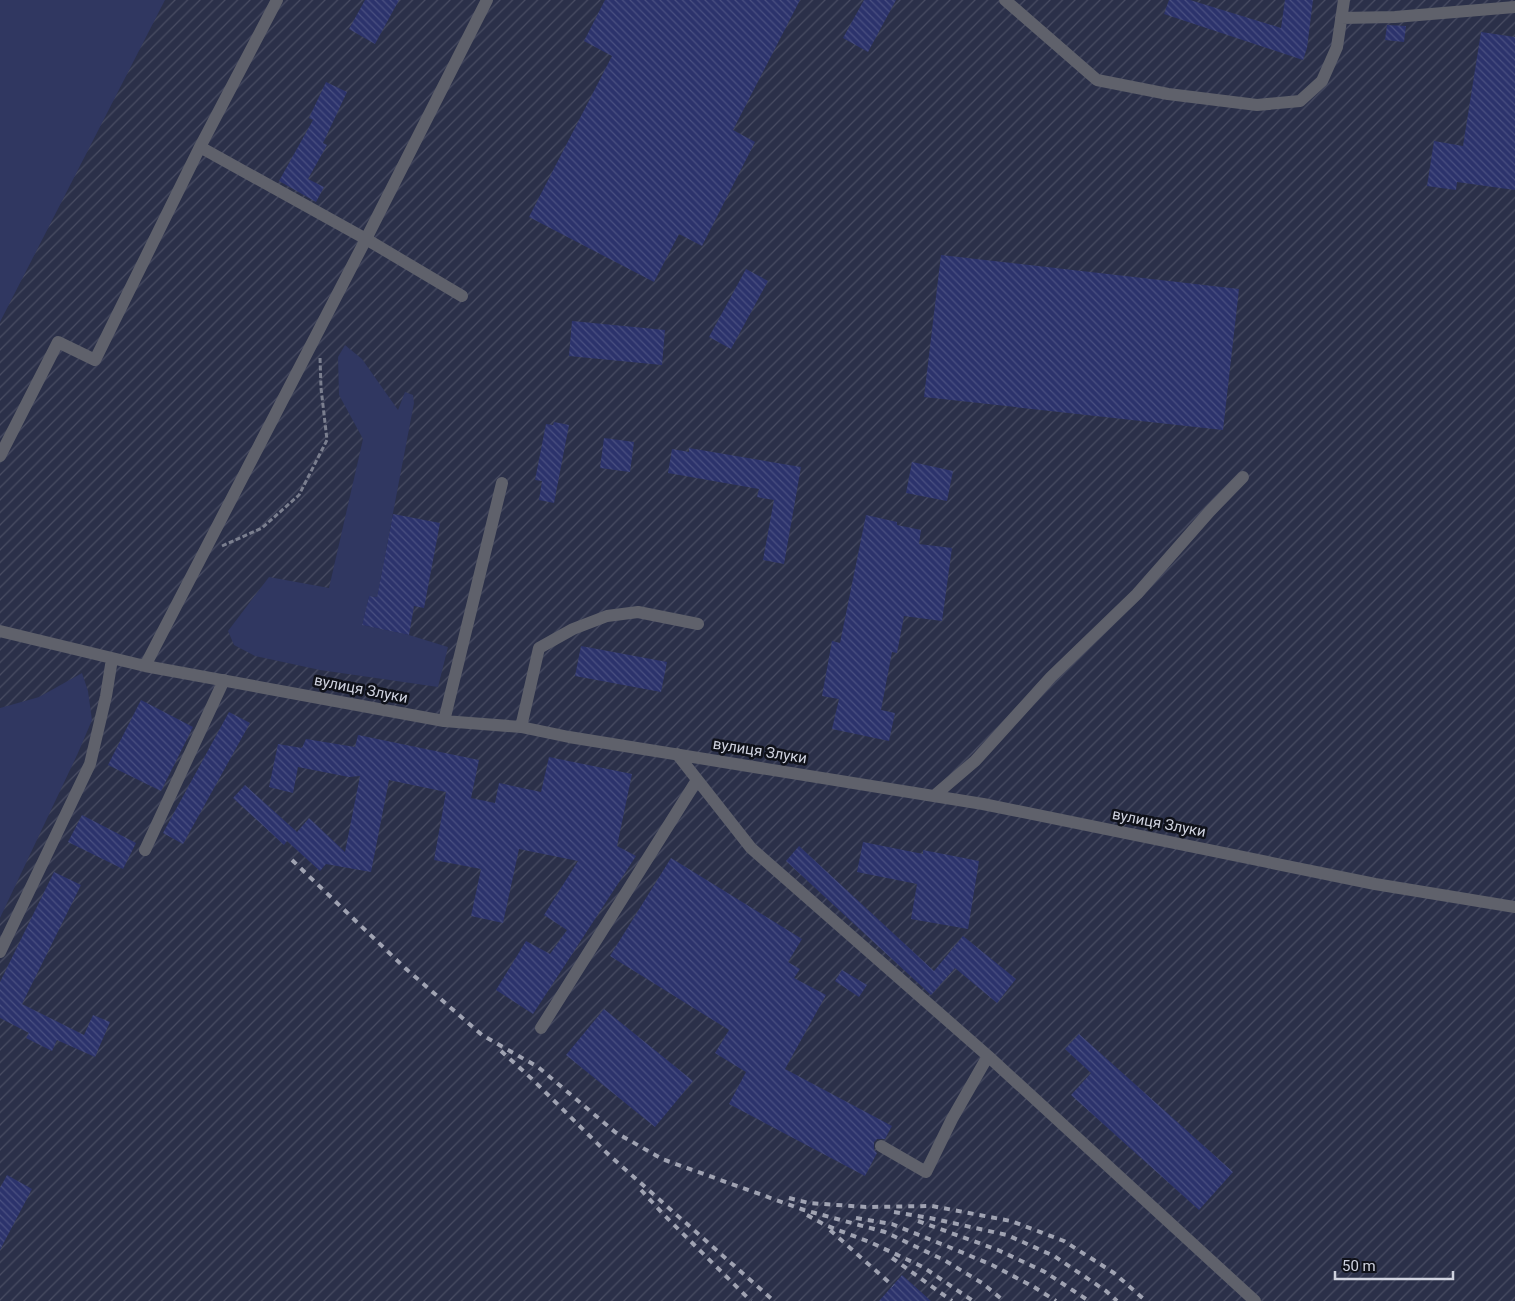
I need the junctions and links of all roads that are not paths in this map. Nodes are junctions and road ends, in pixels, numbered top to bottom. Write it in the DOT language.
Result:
graph roads {
  1 [pos="277,0"];
  2 [pos="487,0"];
  3 [pos="1005,0"];
  4 [pos="1344,0"];
  5 [pos="1515,7"];
  6 [pos="1342,18"];
  7 [pos="200,147"];
  8 [pos="366,239"];
  9 [pos="462,296"];
  10 [pos="0,456"];
  11 [pos="1243,477"];
  12 [pos="502,483"];
  13 [pos="698,624"];
  14 [pos="0,631"];
  15 [pos="112,659"];
  16 [pos="145,666"];
  17 [pos="224,680"];
  18 [pos="444,720"];
  19 [pos="521,727"];
  20 [pos="677,754"];
  21 [pos="697,780"];
  22 [pos="934,796"];
  23 [pos="145,850"];
  24 [pos="1515,907"];
  25 [pos="0,952"];
  26 [pos="541,1028"];
  27 [pos="988,1056"];
  28 [pos="881,1146"];
  29 [pos="1255,1301"];
  1 -- 7 [label="street"];
  2 -- 8 [label="street"];
  3 -- 6 [label="street"];
  4 -- 6 [label="street"];
  5 -- 6 [label="street"];
  7 -- 8 [label="street"];
  7 -- 10 [label="street"];
  8 -- 9 [label="street"];
  8 -- 16 [label="street"];
  11 -- 22 [label="street"];
  12 -- 18 [label="street"];
  13 -- 19 [label="street"];
  14 -- 15 [label="street, вулиця Злуки"];
  15 -- 16 [label="street, вулиця Злуки"];
  15 -- 25 [label="street"];
  16 -- 17 [label="street, вулиця Злуки"];
  17 -- 18 [label="street, вулиця Злуки"];
  17 -- 23 [label="street"];
  18 -- 19 [label="street, вулиця Злуки"];
  19 -- 20 [label="street, вулиця Злуки"];
  20 -- 21 [label="street"];
  20 -- 22 [label="street, вулиця Злуки"];
  21 -- 26 [label="street"];
  21 -- 27 [label="street"];
  22 -- 24 [label="street, вулиця Злуки"];
  27 -- 28 [label="street"];
  27 -- 29 [label="street"];
}
